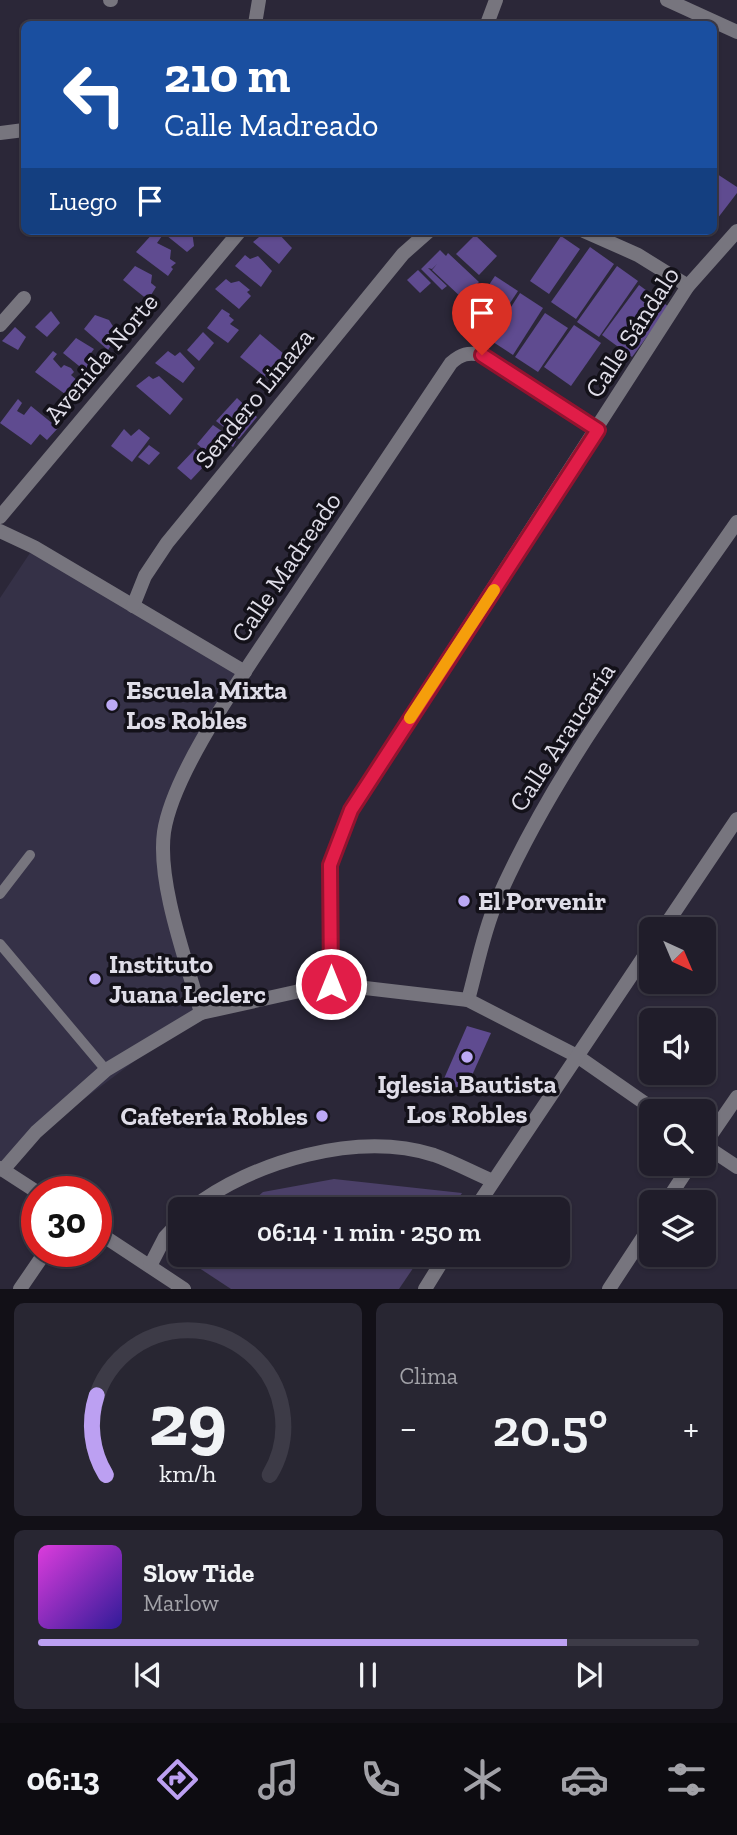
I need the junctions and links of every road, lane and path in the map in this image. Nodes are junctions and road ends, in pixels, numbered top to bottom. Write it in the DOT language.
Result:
graph roads {
  1 [pos="259,0"];
  2 [pos="496,0"];
  3 [pos="667,0"];
  4 [pos="256,21"];
  5 [pos="488,21"];
  6 [pos="713,21"];
  7 [pos="717,23"];
  8 [pos="737,32"];
  9 [pos="21,130"];
  10 [pos="0,133"];
  11 [pos="737,230"];
  12 [pos="237,235"];
  13 [pos="425,235"];
  14 [pos="593,235"];
  15 [pos="688,286"];
  16 [pos="24,298"];
  17 [pos="0,325"];
  18 [pos="598,430"];
  19 [pos="0,517"];
  20 [pos="737,522"];
  21 [pos="0,531"];
  22 [pos="133,606"];
  23 [pos="245,672"];
  24 [pos="737,819"];
  25 [pos="30,855"];
  26 [pos="0,894"];
  27 [pos="671,917"];
  28 [pos="0,944"];
  29 [pos="639,964"];
  30 [pos="331,984"];
  31 [pos="468,1000"];
  32 [pos="201,1013"];
  33 [pos="577,1056"];
  34 [pos="106,1070"];
  35 [pos="737,1097"];
  36 [pos="639,1099"];
  37 [pos="716,1128"];
  38 [pos="716,1153"];
  39 [pos="737,1167"];
  40 [pos="1,1169"];
  41 [pos="493,1181"];
  42 [pos="21,1182"];
  43 [pos="207,1197"];
  44 [pos="483,1197"];
  45 [pos="168,1234"];
  46 [pos="112,1241"];
  47 [pos="639,1243"];
  48 [pos="150,1266"];
  49 [pos="35,1267"];
  50 [pos="439,1267"];
  51 [pos="20,1289"];
  52 [pos="184,1289"];
  53 [pos="425,1289"];
  54 [pos="609,1289"];
  1 -- 4 [label="street"];
  2 -- 5 [label="street"];
  3 -- 6 [label="street"];
  7 -- 8 [label="street"];
  9 -- 10 [label="street"];
  11 -- 15 [label="street, Calle Sándalo"];
  12 -- 19 [label="street, Avenida Norte"];
  13 -- 22 [label="street, Sendero Linaza"];
  14 -- 15 [label="street"];
  15 -- 18 [label="street, Calle Sándalo"];
  16 -- 17 [label="street"];
  18 -- 23 [label="street, Calle Madreado"];
  18 -- 30 [label="street, Calle Sándalo"];
  20 -- 31 [label="street, Calle Araucaría"];
  21 -- 22 [label="street"];
  22 -- 23 [label="street"];
  23 -- 32 [label="street, Calle Madreado"];
  24 -- 27 [label="street"];
  25 -- 26 [label="lane"];
  28 -- 34 [label="lane"];
  29 -- 33 [label="street"];
  30 -- 31 [label="street"];
  30 -- 32 [label="street"];
  31 -- 33 [label="street"];
  32 -- 34 [label="street"];
  33 -- 36 [label="street"];
  33 -- 41 [label="street"];
  34 -- 40 [label="street"];
  35 -- 37 [label="street"];
  38 -- 39 [label="street"];
  40 -- 42 [label="street"];
  41 -- 43 [label="street"];
  41 -- 44 [label="street"];
  45 -- 48 [label="street"];
  46 -- 48 [label="street"];
  47 -- 54 [label="street"];
  48 -- 52 [label="street"];
  49 -- 51 [label="street"];
  50 -- 53 [label="street"];
}
